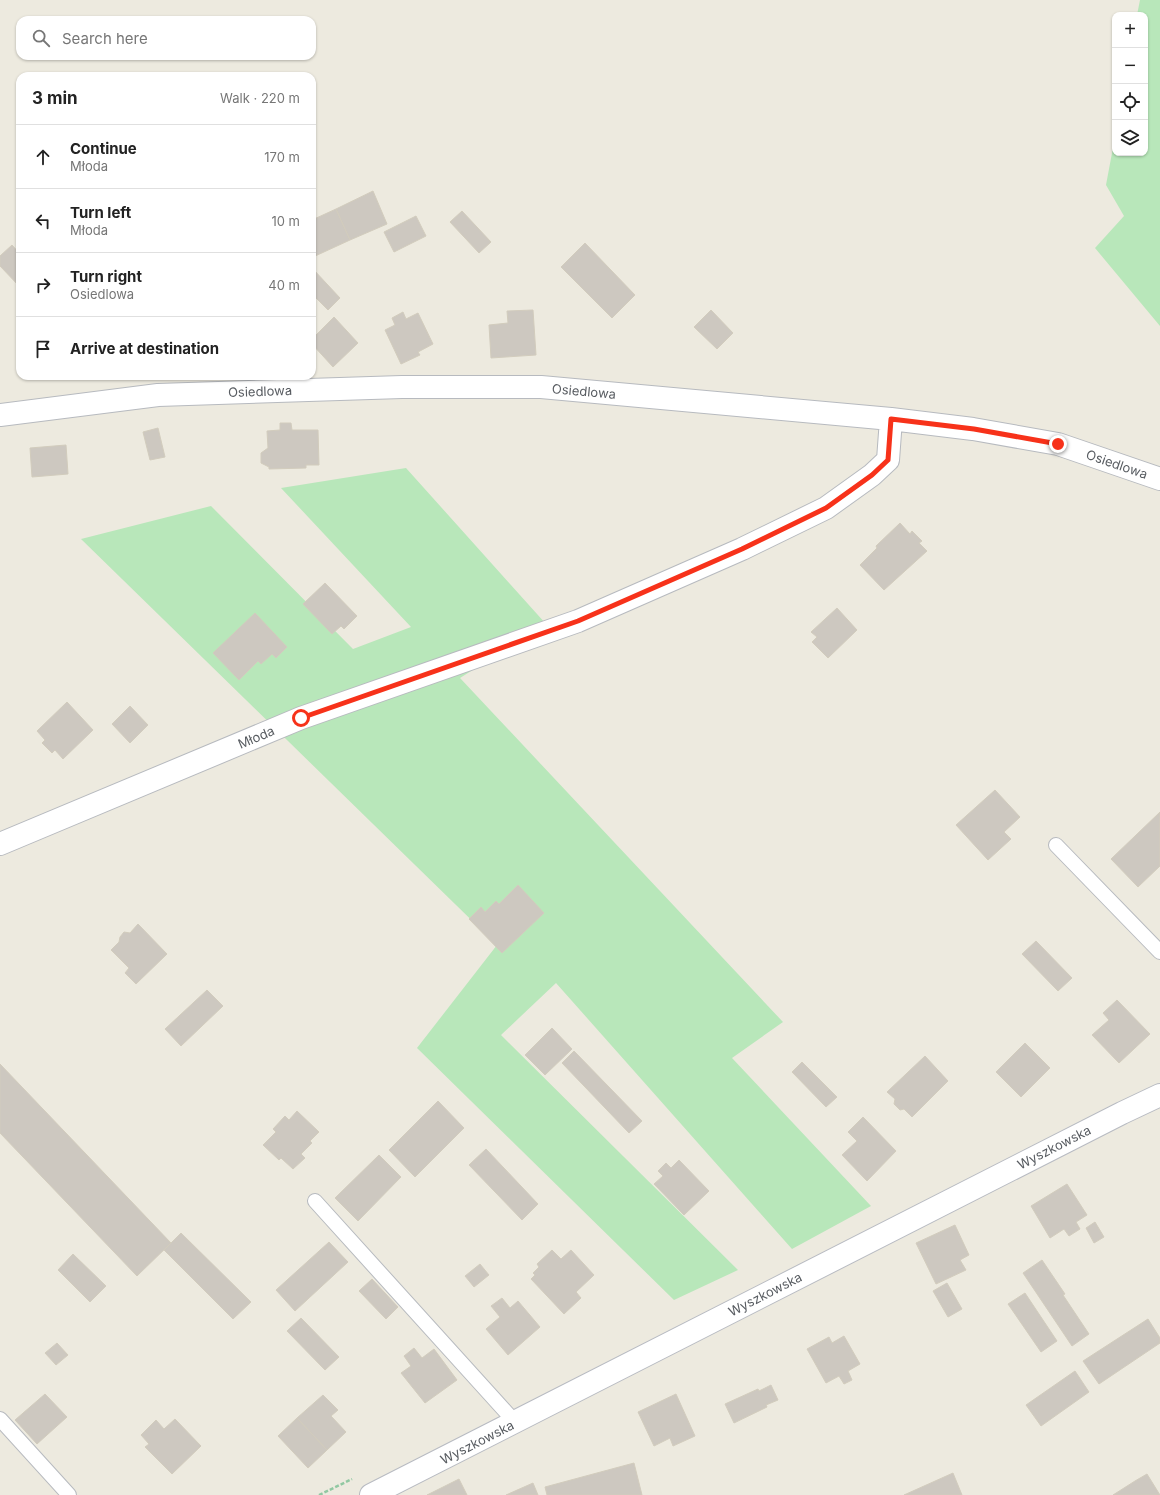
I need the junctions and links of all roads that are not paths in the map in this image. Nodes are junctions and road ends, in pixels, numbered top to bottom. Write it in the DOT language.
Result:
graph roads {
  1 [pos="0,415"];
  2 [pos="891,419"];
  3 [pos="1160,479"];
  4 [pos="0,844"];
  5 [pos="1056,845"];
  6 [pos="1160,952"];
  7 [pos="1160,1095"];
  8 [pos="315,1201"];
  9 [pos="0,1419"];
  10 [pos="515,1422"];
  11 [pos="69,1495"];
  12 [pos="371,1495"];
  1 -- 2 [label="street, Osiedlowa"];
  2 -- 3 [label="street, Osiedlowa"];
  2 -- 4 [label="street, Młoda"];
  5 -- 6 [label="lane"];
  7 -- 10 [label="street, Wyszkowska"];
  8 -- 10 [label="lane"];
  9 -- 11 [label="lane"];
  10 -- 12 [label="street, Wyszkowska"];
}
